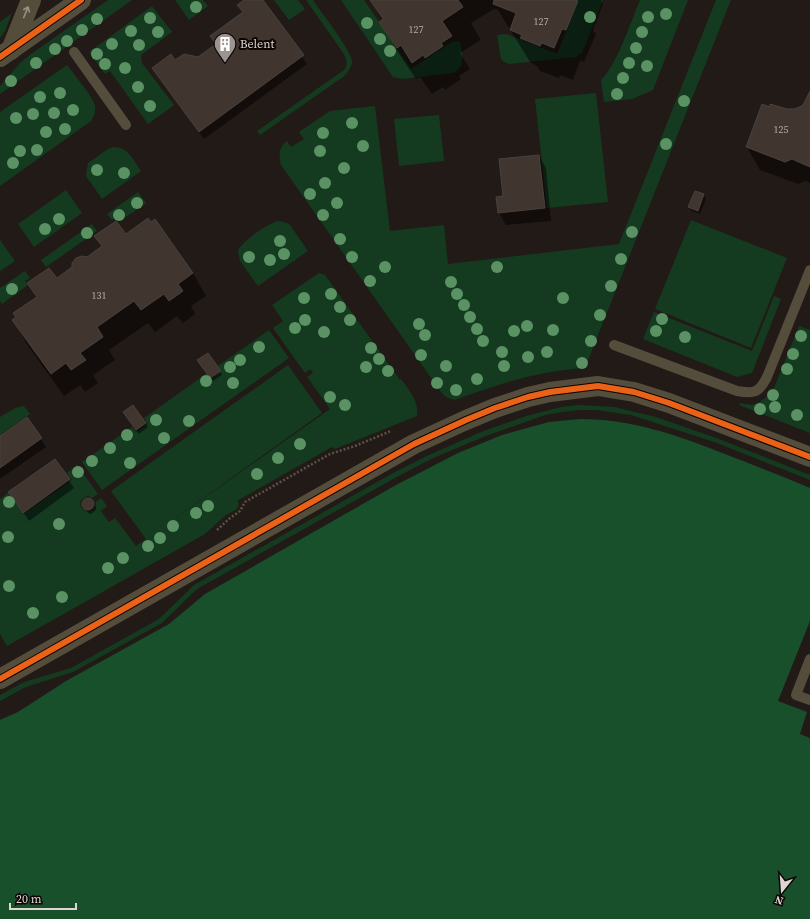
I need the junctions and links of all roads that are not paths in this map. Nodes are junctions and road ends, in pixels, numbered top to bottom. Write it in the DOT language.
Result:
graph roads {
  1 [pos="31,0"];
  2 [pos="81,0"];
  3 [pos="74,52"];
  4 [pos="5,53"];
  5 [pos="126,125"];
  6 [pos="810,270"];
  7 [pos="614,345"];
  8 [pos="810,457"];
  9 [pos="810,659"];
  10 [pos="0,679"];
  11 [pos="810,700"];
  4 -- 1 [label="street, one-way"];
  2 -- 4 [label="street"];
  3 -- 5 [label="lane"];
  6 -- 7 [label="lane"];
  8 -- 10 [label="street"];
  9 -- 11 [label="lane"];
}
